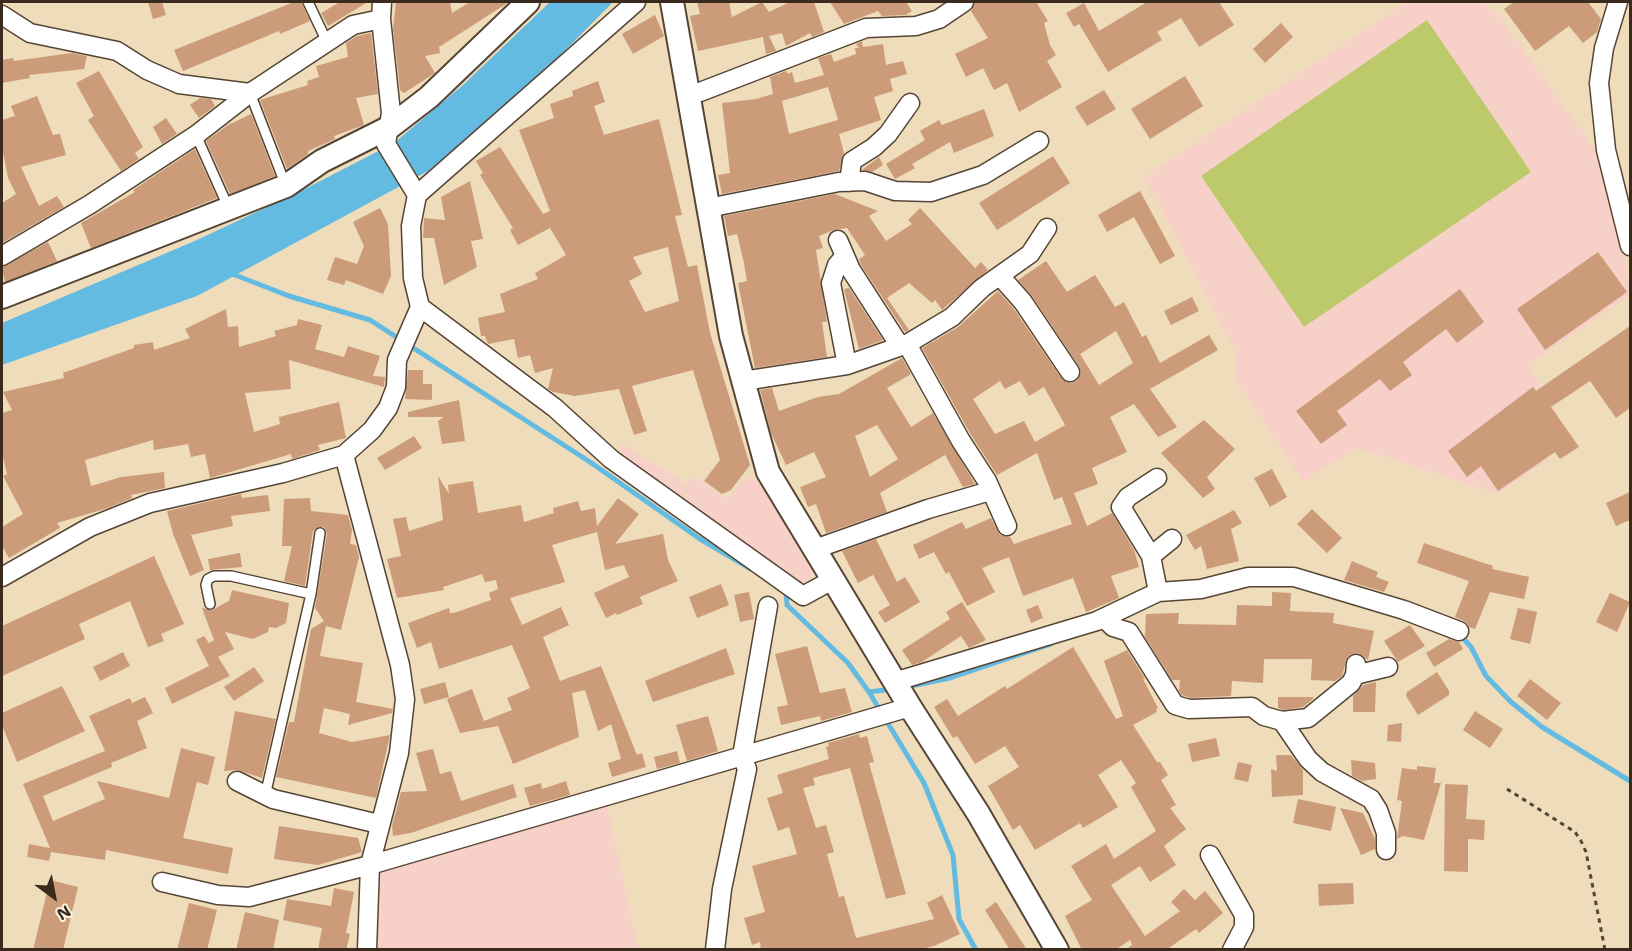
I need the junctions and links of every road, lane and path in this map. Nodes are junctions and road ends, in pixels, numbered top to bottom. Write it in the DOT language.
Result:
graph roads {
  1 [pos="308,2"];
  2 [pos="528,2"];
  3 [pos="636,2"];
  4 [pos="672,2"];
  5 [pos="964,2"];
  6 [pos="1618,2"];
  7 [pos="382,10"];
  8 [pos="2,15"];
  9 [pos="327,42"];
  10 [pos="250,93"];
  11 [pos="687,94"];
  12 [pos="910,103"];
  13 [pos="196,135"];
  14 [pos="388,136"];
  15 [pos="1039,141"];
  16 [pos="849,182"];
  17 [pos="286,186"];
  18 [pos="414,191"];
  19 [pos="708,207"];
  20 [pos="229,209"];
  21 [pos="1047,228"];
  22 [pos="1630,246"];
  23 [pos="2,256"];
  24 [pos="1000,276"];
  25 [pos="2,297"];
  26 [pos="417,313"];
  27 [pos="903,345"];
  28 [pos="848,364"];
  29 [pos="1070,372"];
  30 [pos="743,381"];
  31 [pos="344,455"];
  32 [pos="1156,478"];
  33 [pos="990,491"];
  34 [pos="1007,526"];
  35 [pos="320,533"];
  36 [pos="1172,539"];
  37 [pos="816,549"];
  38 [pos="1151,556"];
  39 [pos="2,577"];
  40 [pos="834,579"];
  41 [pos="1158,592"];
  42 [pos="311,594"];
  43 [pos="210,604"];
  44 [pos="768,606"];
  45 [pos="1108,622"];
  46 [pos="1459,631"];
  47 [pos="1388,668"];
  48 [pos="900,695"];
  49 [pos="1282,721"];
  50 [pos="742,756"];
  51 [pos="237,781"];
  52 [pos="1507,789"];
  53 [pos="265,796"];
  54 [pos="379,824"];
  55 [pos="1386,850"];
  56 [pos="1210,855"];
  57 [pos="370,865"];
  58 [pos="162,882"];
  59 [pos="367,950"];
  60 [pos="715,950"];
  61 [pos="1057,950"];
  62 [pos="1232,950"];
  63 [pos="1605,950"];
  1 -- 9 [label="lane"];
  2 -- 14 [label="street"];
  3 -- 18 [label="street"];
  4 -- 11 [label="street"];
  5 -- 11 [label="street"];
  6 -- 22 [label="street"];
  7 -- 9 [label="street"];
  7 -- 14 [label="street"];
  8 -- 10 [label="street"];
  9 -- 10 [label="street"];
  10 -- 13 [label="street"];
  10 -- 17 [label="lane"];
  11 -- 19 [label="street"];
  12 -- 16 [label="street"];
  13 -- 20 [label="lane"];
  13 -- 23 [label="street"];
  14 -- 17 [label="street"];
  14 -- 18 [label="street"];
  15 -- 16 [label="street"];
  16 -- 19 [label="street"];
  17 -- 20 [label="street"];
  18 -- 26 [label="street"];
  19 -- 30 [label="street"];
  20 -- 25 [label="street"];
  21 -- 24 [label="street"];
  24 -- 27 [label="street"];
  24 -- 29 [label="street"];
  26 -- 31 [label="street"];
  26 -- 40 [label="street"];
  27 -- 28 [label="street"];
  27 -- 28 [label="street"];
  27 -- 33 [label="street"];
  28 -- 30 [label="street"];
  30 -- 37 [label="street"];
  31 -- 39 [label="street"];
  31 -- 54 [label="street"];
  32 -- 38 [label="street"];
  33 -- 34 [label="street"];
  33 -- 37 [label="street"];
  35 -- 42 [label="lane"];
  36 -- 38 [label="street"];
  37 -- 40 [label="street"];
  38 -- 41 [label="street"];
  40 -- 48 [label="street"];
  41 -- 45 [label="street"];
  41 -- 46 [label="street"];
  42 -- 43 [label="lane"];
  42 -- 53 [label="lane"];
  44 -- 50 [label="street"];
  45 -- 48 [label="street"];
  45 -- 49 [label="street"];
  47 -- 49 [label="street"];
  48 -- 50 [label="street"];
  48 -- 61 [label="street"];
  49 -- 55 [label="street"];
  50 -- 57 [label="street"];
  50 -- 60 [label="street"];
  51 -- 53 [label="street"];
  52 -- 63 [label="path"];
  53 -- 54 [label="street"];
  54 -- 57 [label="street"];
  56 -- 62 [label="street"];
  57 -- 58 [label="street"];
  57 -- 59 [label="street"];
}
